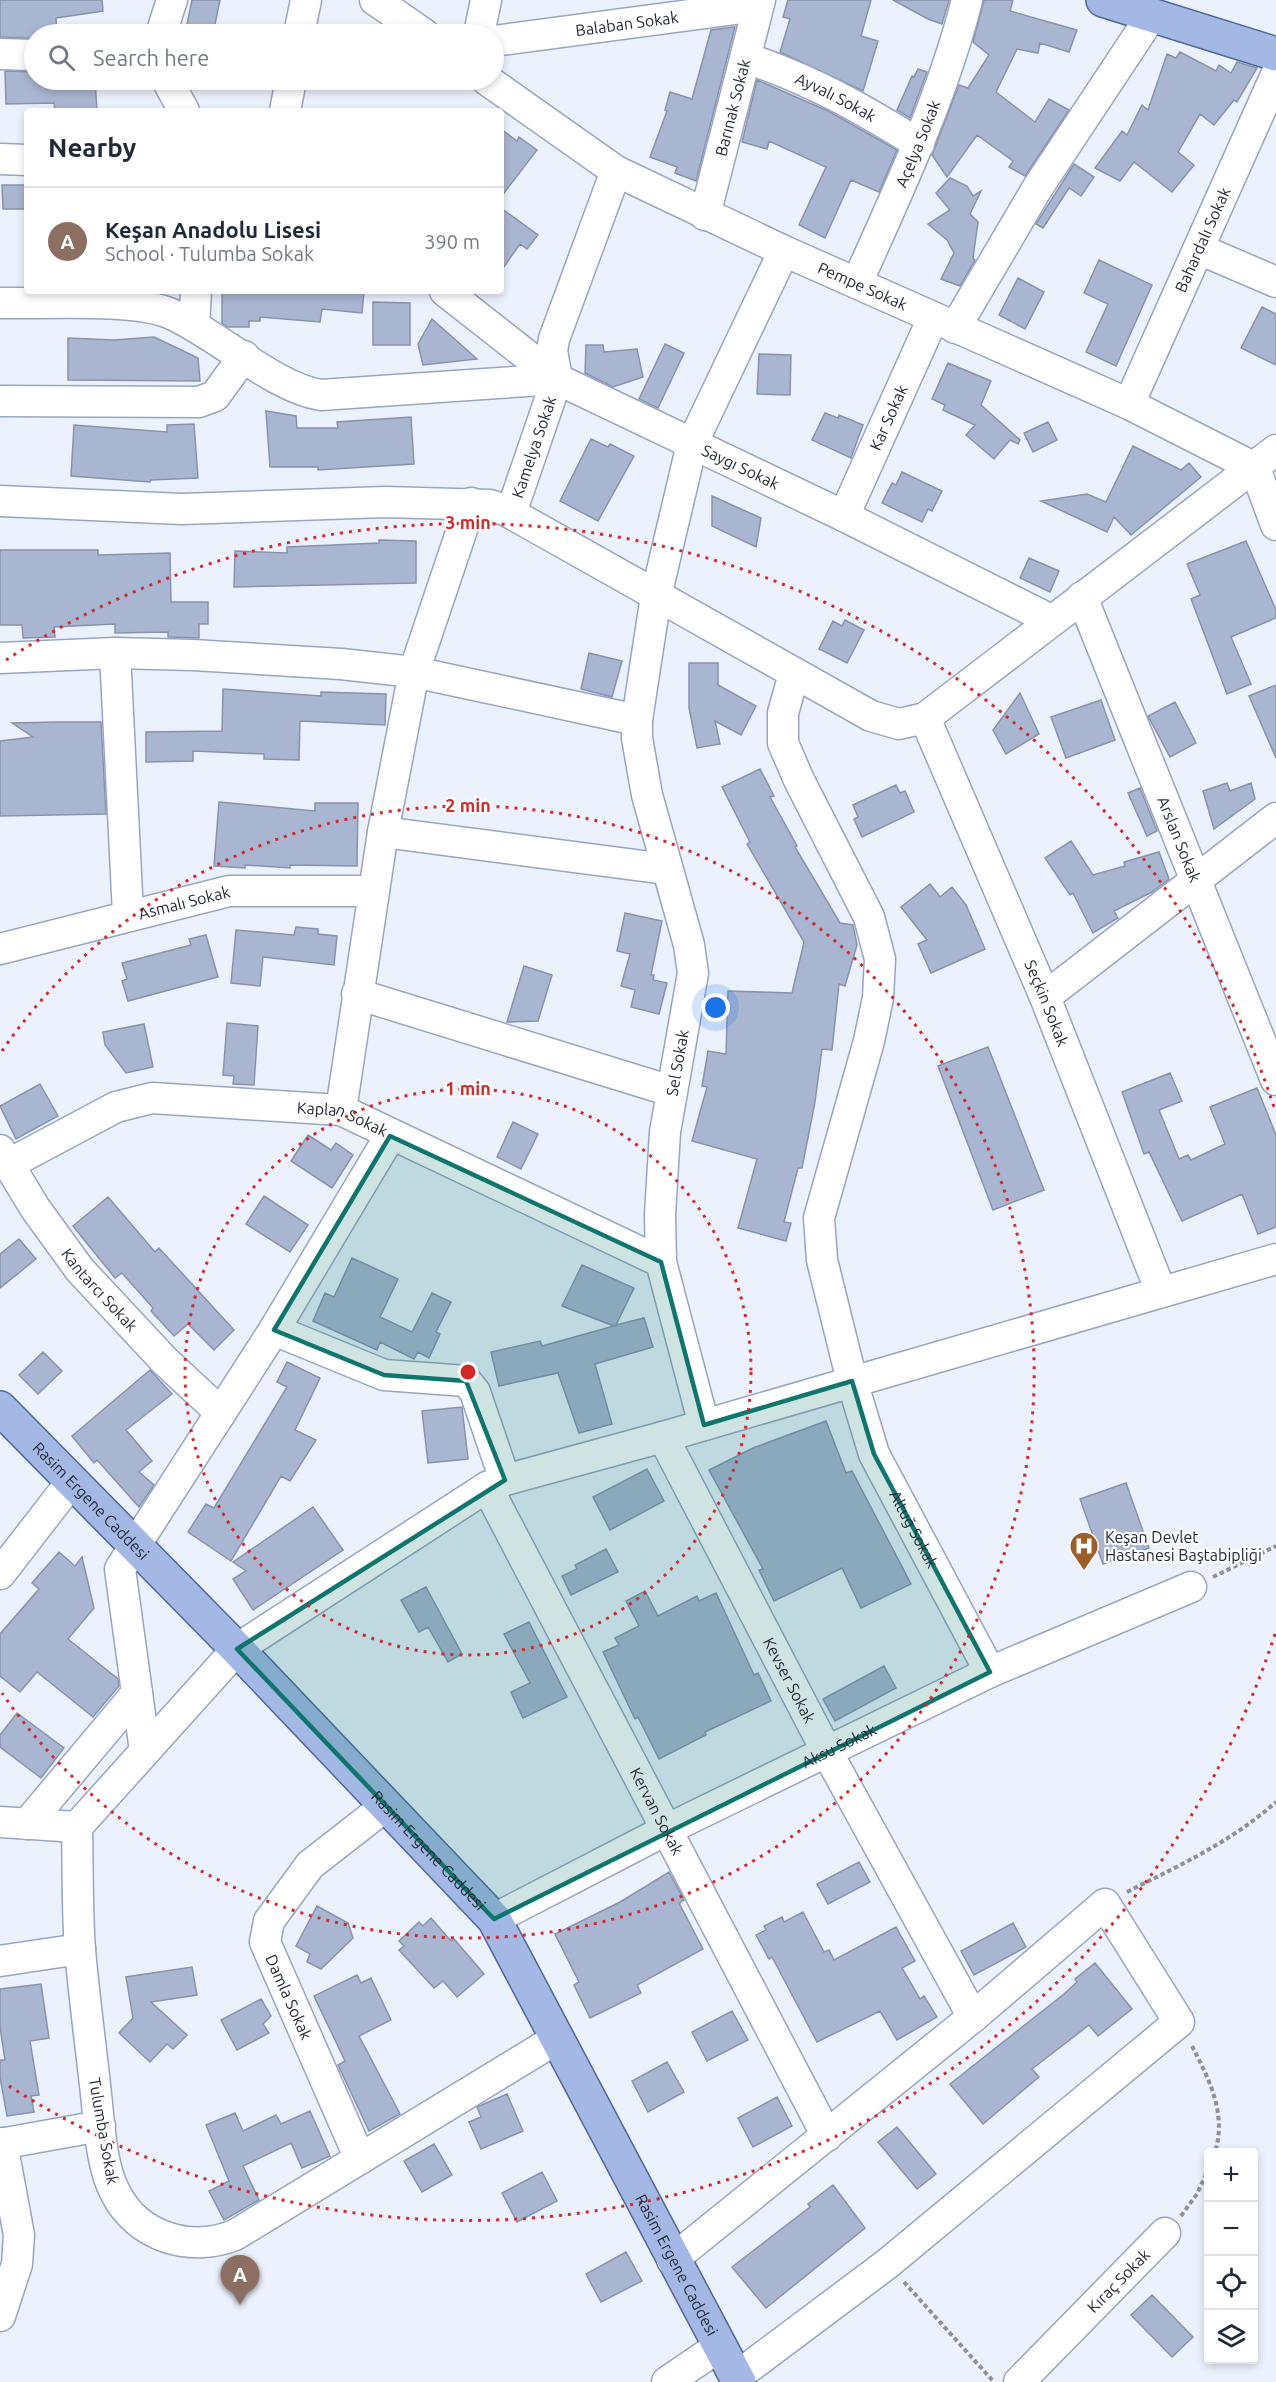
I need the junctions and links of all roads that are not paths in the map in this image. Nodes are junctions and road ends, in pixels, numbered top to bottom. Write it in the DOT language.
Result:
graph roads {
  1 [pos="172,0"];
  2 [pos="306,0"];
  3 [pos="375,0"];
  4 [pos="486,0"];
  5 [pos="967,0"];
  6 [pos="1103,0"];
  7 [pos="759,3"];
  8 [pos="1152,15"];
  9 [pos="164,24"];
  10 [pos="301,24"];
  11 [pos="410,24"];
  12 [pos="481,24"];
  13 [pos="504,40"];
  14 [pos="0,54"];
  15 [pos="1276,54"];
  16 [pos="24,55"];
  17 [pos="746,58"];
  18 [pos="1276,75"];
  19 [pos="172,90"];
  20 [pos="289,90"];
  21 [pos="501,90"];
  22 [pos="182,108"];
  23 [pos="286,108"];
  24 [pos="919,144"];
  25 [pos="0,159"];
  26 [pos="24,160"];
  27 [pos="616,171"];
  28 [pos="705,215"];
  29 [pos="1199,249"];
  30 [pos="784,251"];
  31 [pos="1276,282"];
  32 [pos="856,283"];
  33 [pos="196,294"];
  34 [pos="449,294"];
  35 [pos="0,303"];
  36 [pos="944,323"];
  37 [pos="194,327"];
  38 [pos="244,356"];
  39 [pos="557,380"];
  40 [pos="0,401"];
  41 [pos="1129,404"];
  42 [pos="692,444"];
  43 [pos="1266,459"];
  44 [pos="0,501"];
  45 [pos="471,503"];
  46 [pos="511,513"];
  47 [pos="844,516"];
  48 [pos="1276,525"];
  49 [pos="656,596"];
  50 [pos="1082,597"];
  51 [pos="1051,620"];
  52 [pos="115,653"];
  53 [pos="0,658"];
  54 [pos="414,672"];
  55 [pos="794,674"];
  56 [pos="926,718"];
  57 [pos="637,720"];
  58 [pos="1276,818"];
  59 [pos="383,832"];
  60 [pos="666,869"];
  61 [pos="1196,879"];
  62 [pos="374,891"];
  63 [pos="128,914"];
  64 [pos="0,948"];
  65 [pos="357,994"];
  66 [pos="1045,997"];
  67 [pos="1276,1080"];
  68 [pos="671,1091"];
  69 [pos="341,1110"];
  70 [pos="390,1136"];
  71 [pos="4,1157"];
  72 [pos="1276,1260"];
  73 [pos="661,1262"];
  74 [pos="1161,1292"];
  75 [pos="274,1330"];
  76 [pos="852,1381"];
  77 [pos="0,1408"];
  78 [pos="220,1413"];
  79 [pos="704,1425"];
  80 [pos="663,1437"];
  81 [pos="72,1481"];
  82 [pos="496,1484"];
  83 [pos="134,1544"];
  84 [pos="0,1574"];
  85 [pos="1191,1587"];
  86 [pos="237,1649"];
  87 [pos="990,1672"];
  88 [pos="137,1693"];
  89 [pos="145,1751"];
  90 [pos="827,1752"];
  91 [pos="387,1805"];
  92 [pos="14,1823"];
  93 [pos="77,1827"];
  94 [pos="668,1829"];
  95 [pos="494,1919"];
  96 [pos="80,1949"];
  97 [pos="0,1961"];
  98 [pos="973,2017"];
  99 [pos="558,2038"];
  100 [pos="100,2126"];
  101 [pos="827,2136"];
  102 [pos="1,2144"];
  103 [pos="360,2159"];
  104 [pos="1165,2233"];
  105 [pos="672,2260"];
  106 [pos="0,2316"];
  107 [pos="720,2346"];
  108 [pos="737,2379"];
  109 [pos="667,2382"];
  110 [pos="1019,2382"];
  1 -- 9 [label="street"];
  2 -- 10 [label="street"];
  3 -- 11 [label="street"];
  4 -- 12 [label="street"];
  5 -- 24 [label="street, Açelya Sokak"];
  6 -- 8 [label="main road"];
  7 -- 13 [label="street, Balaban Sokak"];
  7 -- 17 [label="street, Barınak Sokak"];
  8 -- 15 [label="main road"];
  8 -- 36 [label="street, Kar Sokak"];
  14 -- 16 [label="street"];
  17 -- 24 [label="street, Ayvalı Sokak"];
  17 -- 28 [label="street, Barınak Sokak"];
  18 -- 29 [label="street, Bahardalı Sokak"];
  19 -- 22 [label="street"];
  20 -- 23 [label="street"];
  21 -- 27 [label="street, Pempe Sokak"];
  24 -- 32 [label="street, Açelya Sokak"];
  25 -- 26 [label="street"];
  27 -- 28 [label="street, Pempe Sokak"];
  27 -- 39 [label="street"];
  28 -- 30 [label="street, Pempe Sokak"];
  29 -- 31 [label="street"];
  29 -- 41 [label="street, Bahardalı Sokak"];
  30 -- 32 [label="street, Pempe Sokak"];
  30 -- 42 [label="street, Sel Sokak"];
  32 -- 36 [label="street, Pempe Sokak"];
  33 -- 37 [label="street"];
  34 -- 39 [label="street, Saygı Sokak"];
  35 -- 37 [label="street"];
  36 -- 41 [label="street, Pempe Sokak"];
  36 -- 47 [label="street, Kar Sokak"];
  37 -- 38 [label="street"];
  38 -- 39 [label="street"];
  38 -- 40 [label="street"];
  39 -- 42 [label="street, Saygı Sokak"];
  39 -- 46 [label="street, Kamelya Sokak"];
  41 -- 43 [label="street, Pempe Sokak"];
  42 -- 47 [label="street, Saygı Sokak"];
  42 -- 49 [label="street, Sel Sokak"];
  43 -- 48 [label="street"];
  43 -- 50 [label="street"];
  44 -- 45 [label="street"];
  45 -- 46 [label="street"];
  45 -- 54 [label="street"];
  46 -- 49 [label="street"];
  47 -- 51 [label="street, Saygı Sokak"];
  49 -- 55 [label="street"];
  49 -- 57 [label="street, Sel Sokak"];
  50 -- 51 [label="street"];
  50 -- 61 [label="street, Arslan Sokak"];
  51 -- 56 [label="street"];
  52 -- 53 [label="street"];
  52 -- 54 [label="street"];
  52 -- 63 [label="street"];
  54 -- 57 [label="street"];
  54 -- 59 [label="street"];
  55 -- 56 [label="street"];
  55 -- 76 [label="street, Altuğ Sokak"];
  56 -- 66 [label="street, Seçkin Sokak"];
  57 -- 60 [label="street, Sel Sokak"];
  58 -- 61 [label="street"];
  59 -- 60 [label="street"];
  59 -- 62 [label="street"];
  60 -- 68 [label="street, Sel Sokak"];
  61 -- 66 [label="street"];
  61 -- 67 [label="street, Arslan Sokak"];
  62 -- 63 [label="street, Asmalı Sokak"];
  62 -- 65 [label="street"];
  63 -- 64 [label="street, Asmalı Sokak"];
  65 -- 68 [label="street"];
  65 -- 69 [label="street"];
  66 -- 74 [label="street, Seçkin Sokak"];
  68 -- 73 [label="street, Sel Sokak"];
  69 -- 70 [label="street, Kaplan Sokak"];
  69 -- 71 [label="street, Kaplan Sokak"];
  70 -- 73 [label="street, Kaplan Sokak"];
  70 -- 75 [label="street"];
  71 -- 78 [label="street, Kantarcı Sokak"];
  72 -- 74 [label="street"];
  73 -- 79 [label="street, Sel Sokak"];
  74 -- 76 [label="street"];
  75 -- 78 [label="street"];
  75 -- 82 [label="street, Kervan Sokak"];
  76 -- 79 [label="street"];
  76 -- 87 [label="street, Altuğ Sokak"];
  77 -- 81 [label="main road, Rasim Ergene Caddesi"];
  78 -- 83 [label="street"];
  79 -- 80 [label="street"];
  80 -- 82 [label="street"];
  80 -- 90 [label="street, Kevser Sokak"];
  81 -- 83 [label="main road, Rasim Ergene Caddesi"];
  81 -- 84 [label="street"];
  82 -- 86 [label="street"];
  82 -- 94 [label="street, Kervan Sokak"];
  83 -- 86 [label="main road, Rasim Ergene Caddesi"];
  83 -- 88 [label="street"];
  85 -- 87 [label="street, Aksu Sokak"];
  86 -- 89 [label="street"];
  86 -- 91 [label="main road, Rasim Ergene Caddesi"];
  87 -- 90 [label="street, Aksu Sokak"];
  88 -- 89 [label="street"];
  88 -- 92 [label="street"];
  89 -- 93 [label="street"];
  90 -- 94 [label="street, Aksu Sokak"];
  90 -- 98 [label="street, Kevser Sokak"];
  91 -- 95 [label="main road, Rasim Ergene Caddesi"];
  91 -- 103 [label="street, Damla Sokak"];
  92 -- 93 [label="street"];
  93 -- 96 [label="street, Tulumba Sokak"];
  94 -- 95 [label="street, Aksu Sokak"];
  94 -- 101 [label="street, Kervan Sokak"];
  95 -- 99 [label="main road, Rasim Ergene Caddesi"];
  96 -- 97 [label="street"];
  96 -- 100 [label="street, Tulumba Sokak"];
  98 -- 101 [label="street"];
  98 -- 108 [label="street"];
  99 -- 103 [label="street, Tulumba Sokak"];
  99 -- 105 [label="main road, Rasim Ergene Caddesi"];
  100 -- 102 [label="street"];
  100 -- 103 [label="street, Tulumba Sokak"];
  101 -- 105 [label="street"];
  102 -- 106 [label="street"];
  104 -- 110 [label="street, Kıraç Sokak"];
  105 -- 107 [label="main road, Rasim Ergene Caddesi"];
  107 -- 108 [label="main road, Rasim Ergene Caddesi"];
  107 -- 109 [label="street"];
}
